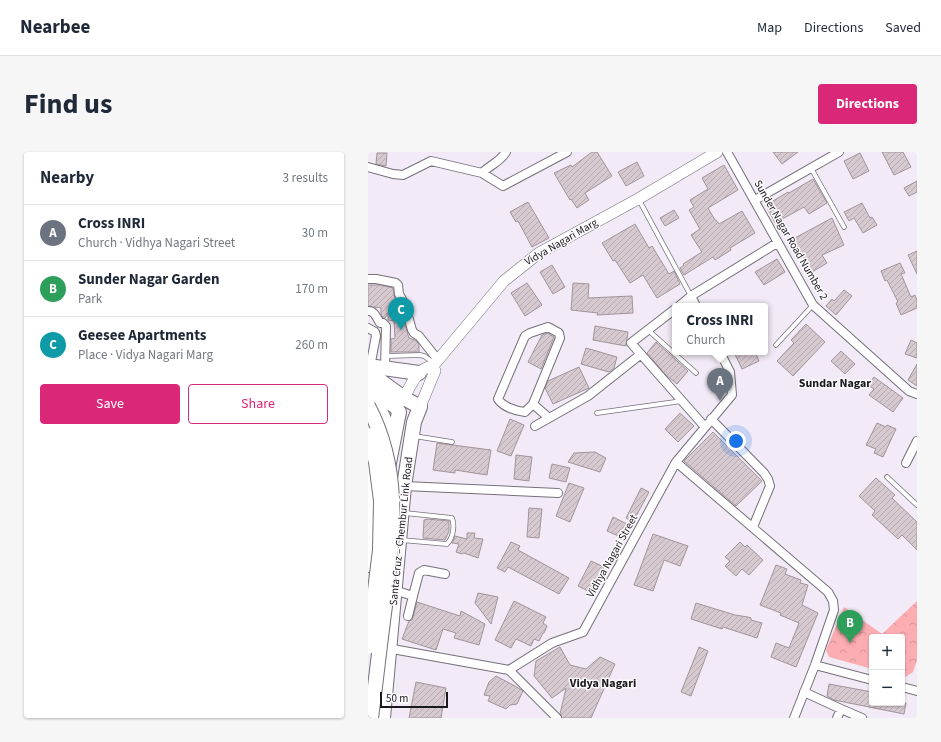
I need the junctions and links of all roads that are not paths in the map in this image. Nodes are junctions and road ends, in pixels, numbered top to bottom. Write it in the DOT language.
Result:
graph roads {
  1 [pos="506,152"];
  2 [pos="566,152"];
  3 [pos="717,152"];
  4 [pos="727,152"];
  5 [pos="838,152"];
  6 [pos="368,167"];
  7 [pos="811,168"];
  8 [pos="482,173"];
  9 [pos="638,199"];
  10 [pos="755,200"];
  11 [pos="844,227"];
  12 [pos="777,243"];
  13 [pos="368,279"];
  14 [pos="691,296"];
  15 [pos="683,303"];
  16 [pos="694,303"];
  17 [pos="813,305"];
  18 [pos="368,311"];
  19 [pos="672,311"];
  20 [pos="368,328"];
  21 [pos="648,330"];
  22 [pos="776,345"];
  23 [pos="371,351"];
  24 [pos="672,352"];
  25 [pos="641,354"];
  26 [pos="676,355"];
  27 [pos="722,355"];
  28 [pos="386,362"];
  29 [pos="435,363"];
  30 [pos="369,368"];
  31 [pos="419,373"];
  32 [pos="696,373"];
  33 [pos="368,388"];
  34 [pos="368,393"];
  35 [pos="917,394"];
  36 [pos="404,398"];
  37 [pos="682,401"];
  38 [pos="533,404"];
  39 [pos="368,406"];
  40 [pos="420,407"];
  41 [pos="399,412"];
  42 [pos="597,413"];
  43 [pos="549,418"];
  44 [pos="711,419"];
  45 [pos="535,426"];
  46 [pos="705,427"];
  47 [pos="413,429"];
  48 [pos="368,435"];
  49 [pos="917,441"];
  50 [pos="452,442"];
  51 [pos="368,461"];
  52 [pos="676,462"];
  53 [pos="906,463"];
  54 [pos="388,472"];
  55 [pos="887,477"];
  56 [pos="404,486"];
  57 [pos="558,493"];
  58 [pos="917,505"];
  59 [pos="401,513"];
  60 [pos="374,527"];
  61 [pos="753,527"];
  62 [pos="399,540"];
  63 [pos="368,565"];
  64 [pos="445,574"];
  65 [pos="394,590"];
  66 [pos="413,596"];
  67 [pos="408,616"];
  68 [pos="368,643"];
  69 [pos="368,647"];
  70 [pos="389,648"];
  71 [pos="815,665"];
  72 [pos="509,670"];
  73 [pos="869,679"];
  74 [pos="905,688"];
  75 [pos="917,691"];
  76 [pos="804,692"];
  77 [pos="841,709"];
  78 [pos="371,718"];
  79 [pos="383,718"];
  80 [pos="557,718"];
  81 [pos="794,718"];
  82 [pos="837,718"];
  83 [pos="862,718"];
  1 -- 8 [label="street"];
  2 -- 8 [label="street"];
  3 -- 9 [label="main road, Vidya Nagari Marg"];
  4 -- 10 [label="street, Sunder Nagar Road Number 2"];
  5 -- 7 [label="street"];
  6 -- 8 [label="street"];
  7 -- 10 [label="street"];
  7 -- 11 [label="lane"];
  9 -- 14 [label="lane"];
  9 -- 29 [label="main road, Vidya Nagari Marg"];
  10 -- 12 [label="street, Sunder Nagar Road Number 2"];
  12 -- 14 [label="street"];
  12 -- 17 [label="street, Sunder Nagar Road Number 2"];
  13 -- 29 [label="street"];
  14 -- 15 [label="street"];
  14 -- 16 [label="street"];
  17 -- 22 [label="lane"];
  17 -- 35 [label="street, Sunder Nagar Road Number 2"];
  18 -- 28 [label="street"];
  19 -- 21 [label="street"];
  20 -- 23 [label="street"];
  21 -- 24 [label="lane"];
  21 -- 25 [label="street"];
  23 -- 30 [label="street"];
  25 -- 37 [label="street"];
  25 -- 43 [label="street"];
  26 -- 32 [label="lane"];
  27 -- 44 [label="street, Vidhya Nagari Street"];
  28 -- 29 [label="lane"];
  28 -- 30 [label="highway"];
  28 -- 31 [label="highway"];
  29 -- 31 [label="main road, Vidya Nagari Marg"];
  29 -- 40 [label="main road, Vidya Nagari Marg"];
  30 -- 36 [label="highway"];
  31 -- 36 [label="main road"];
  33 -- 41 [label="highway"];
  34 -- 54 [label="highway"];
  36 -- 40 [label="highway"];
  36 -- 41 [label="highway, Santa Cruz – Chembur Link Road"];
  37 -- 42 [label="lane"];
  37 -- 46 [label="street"];
  38 -- 38 [label="street"];
  38 -- 43 [label="street"];
  39 -- 78 [label="highway, bridge"];
  40 -- 47 [label="highway, Santa Cruz – Chembur Link Road"];
  41 -- 47 [label="highway"];
  41 -- 54 [label="highway, Santa Cruz – Chembur Link Road"];
  43 -- 45 [label="street"];
  44 -- 46 [label="street, Vidhya Nagari Street"];
  44 -- 61 [label="street"];
  46 -- 52 [label="street, Vidhya Nagari Street"];
  47 -- 50 [label="lane"];
  47 -- 56 [label="highway, Santa Cruz – Chembur Link Road"];
  48 -- 69 [label="highway, bridge"];
  49 -- 53 [label="street"];
  51 -- 60 [label="highway"];
  52 -- 61 [label="street"];
  52 -- 72 [label="street, Vidhya Nagari Street"];
  54 -- 60 [label="highway, Santa Cruz – Chembur Link Road"];
  55 -- 58 [label="lane"];
  56 -- 57 [label="street"];
  56 -- 59 [label="highway, Santa Cruz – Chembur Link Road"];
  59 -- 62 [label="highway, Santa Cruz – Chembur Link Road"];
  59 -- 62 [label="lane"];
  60 -- 63 [label="highway, Santa Cruz – Chembur Link Road"];
  61 -- 71 [label="street"];
  62 -- 65 [label="highway, Santa Cruz – Chembur Link Road"];
  64 -- 66 [label="street"];
  65 -- 66 [label="street"];
  65 -- 70 [label="highway, Santa Cruz – Chembur Link Road"];
  66 -- 67 [label="street"];
  68 -- 70 [label="street"];
  70 -- 72 [label="street"];
  70 -- 79 [label="highway, Santa Cruz – Chembur Link Road"];
  71 -- 73 [label="street"];
  71 -- 76 [label="street"];
  72 -- 80 [label="street"];
  74 -- 75 [label="street"];
  76 -- 77 [label="street"];
  76 -- 81 [label="street"];
  77 -- 82 [label="street"];
  77 -- 83 [label="street"];
}
